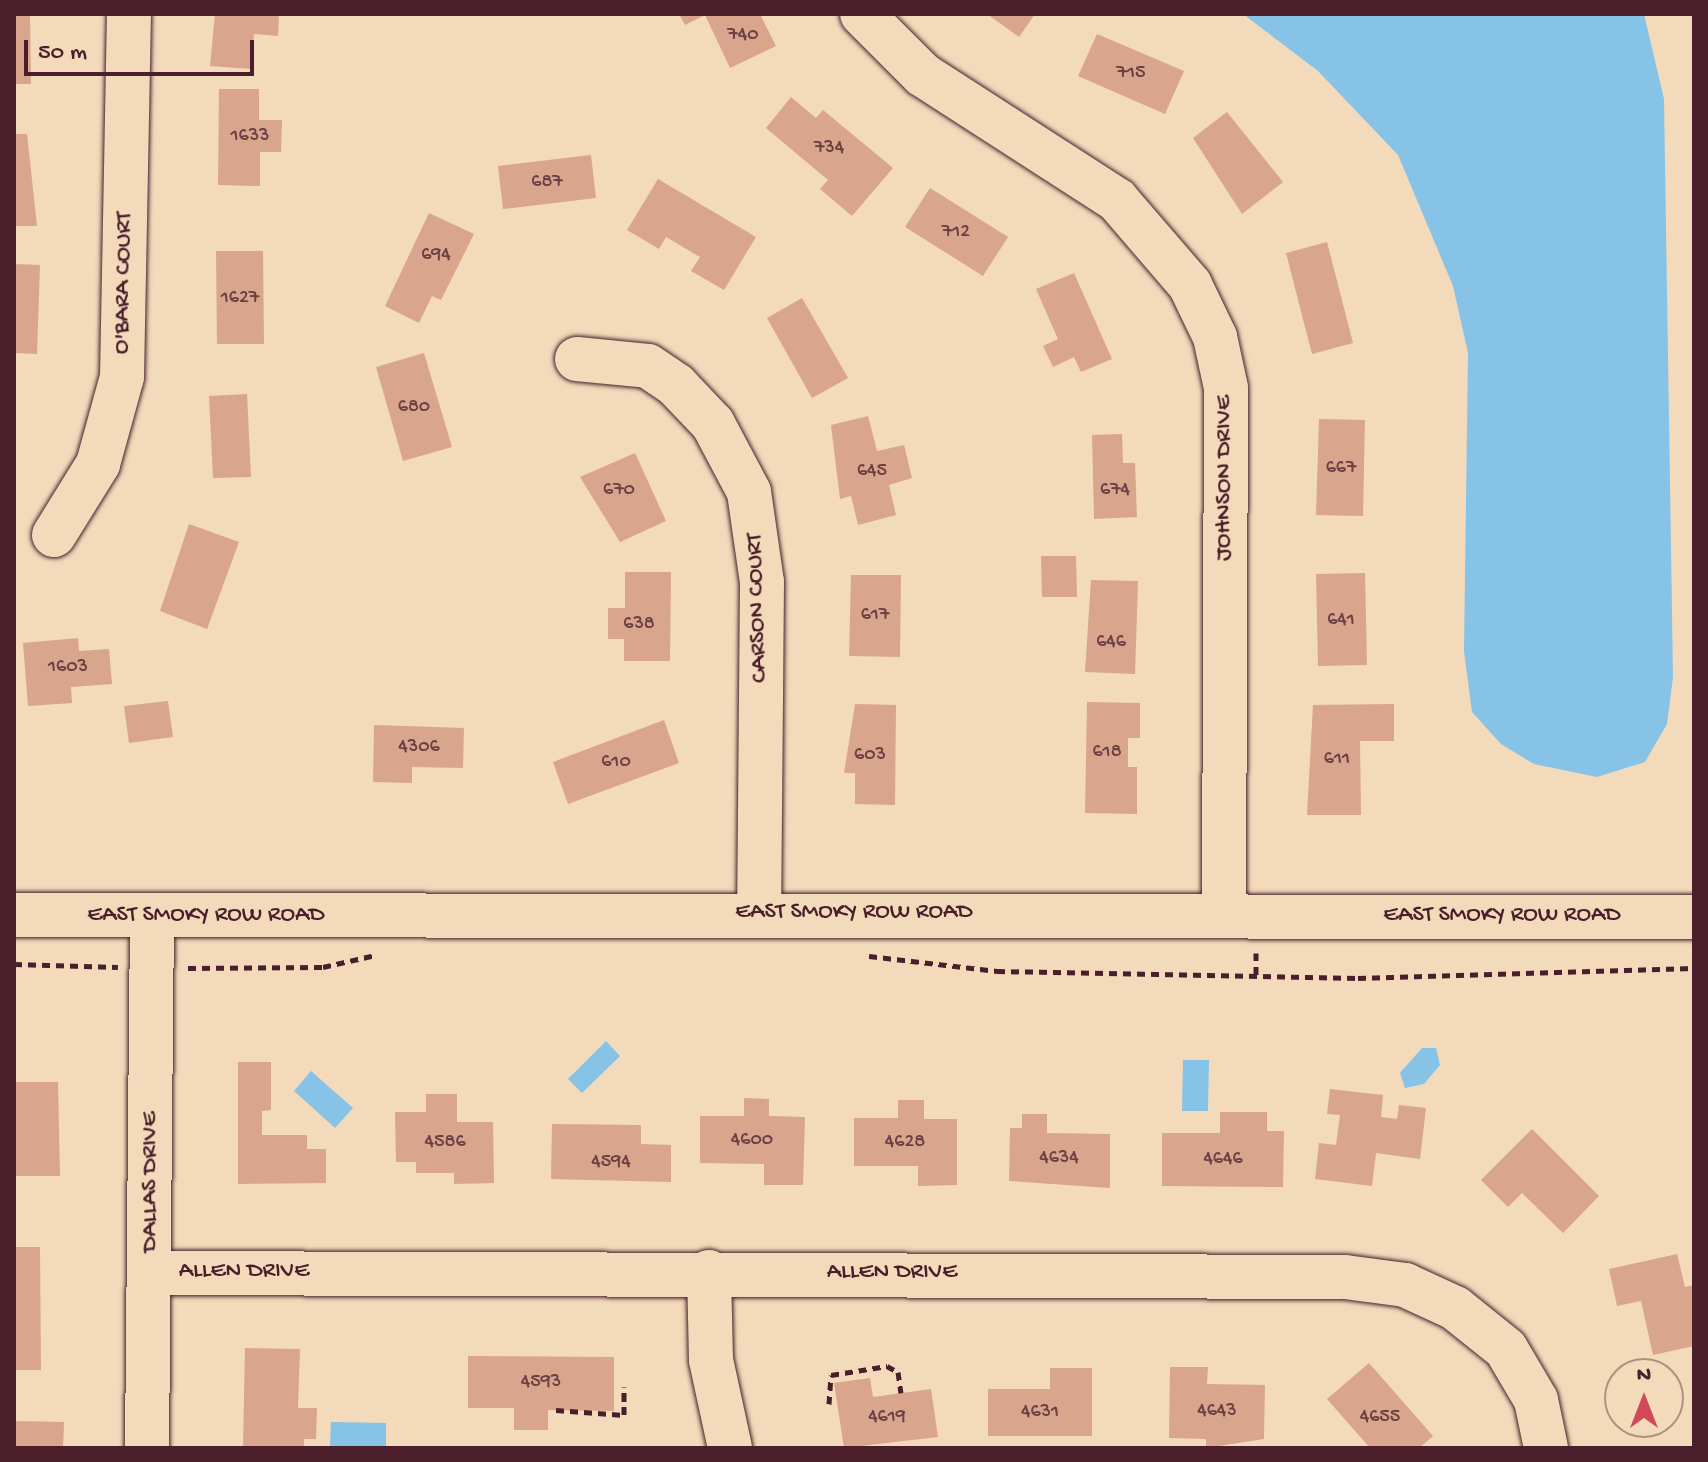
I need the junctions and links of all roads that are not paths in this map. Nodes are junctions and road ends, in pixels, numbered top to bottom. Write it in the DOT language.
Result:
graph roads {
  1 [pos="129,14"];
  2 [pos="862,14"];
  3 [pos="577,359"];
  4 [pos="54,535"];
  5 [pos="759,913"];
  6 [pos="14,915"];
  7 [pos="1224,915"];
  8 [pos="152,917"];
  9 [pos="1694,917"];
  10 [pos="709,1272"];
  11 [pos="151,1273"];
  12 [pos="147,1448"];
  13 [pos="730,1448"];
  14 [pos="1546,1448"];
  1 -- 4 [label="street, O'BARA COURT"];
  2 -- 7 [label="street, JOHNSON DRIVE"];
  3 -- 5 [label="street, CARSON COURT"];
  5 -- 7 [label="street, EAST SMOKY ROW ROAD"];
  5 -- 8 [label="street, EAST SMOKY ROW ROAD"];
  6 -- 8 [label="street, EAST SMOKY ROW ROAD"];
  7 -- 9 [label="street, EAST SMOKY ROW ROAD"];
  8 -- 11 [label="street, DALLAS DRIVE"];
  10 -- 11 [label="street, ALLEN DRIVE"];
  10 -- 13 [label="street"];
  10 -- 14 [label="street, ALLEN DRIVE"];
  11 -- 12 [label="street, DALLAS DRIVE"];
}
